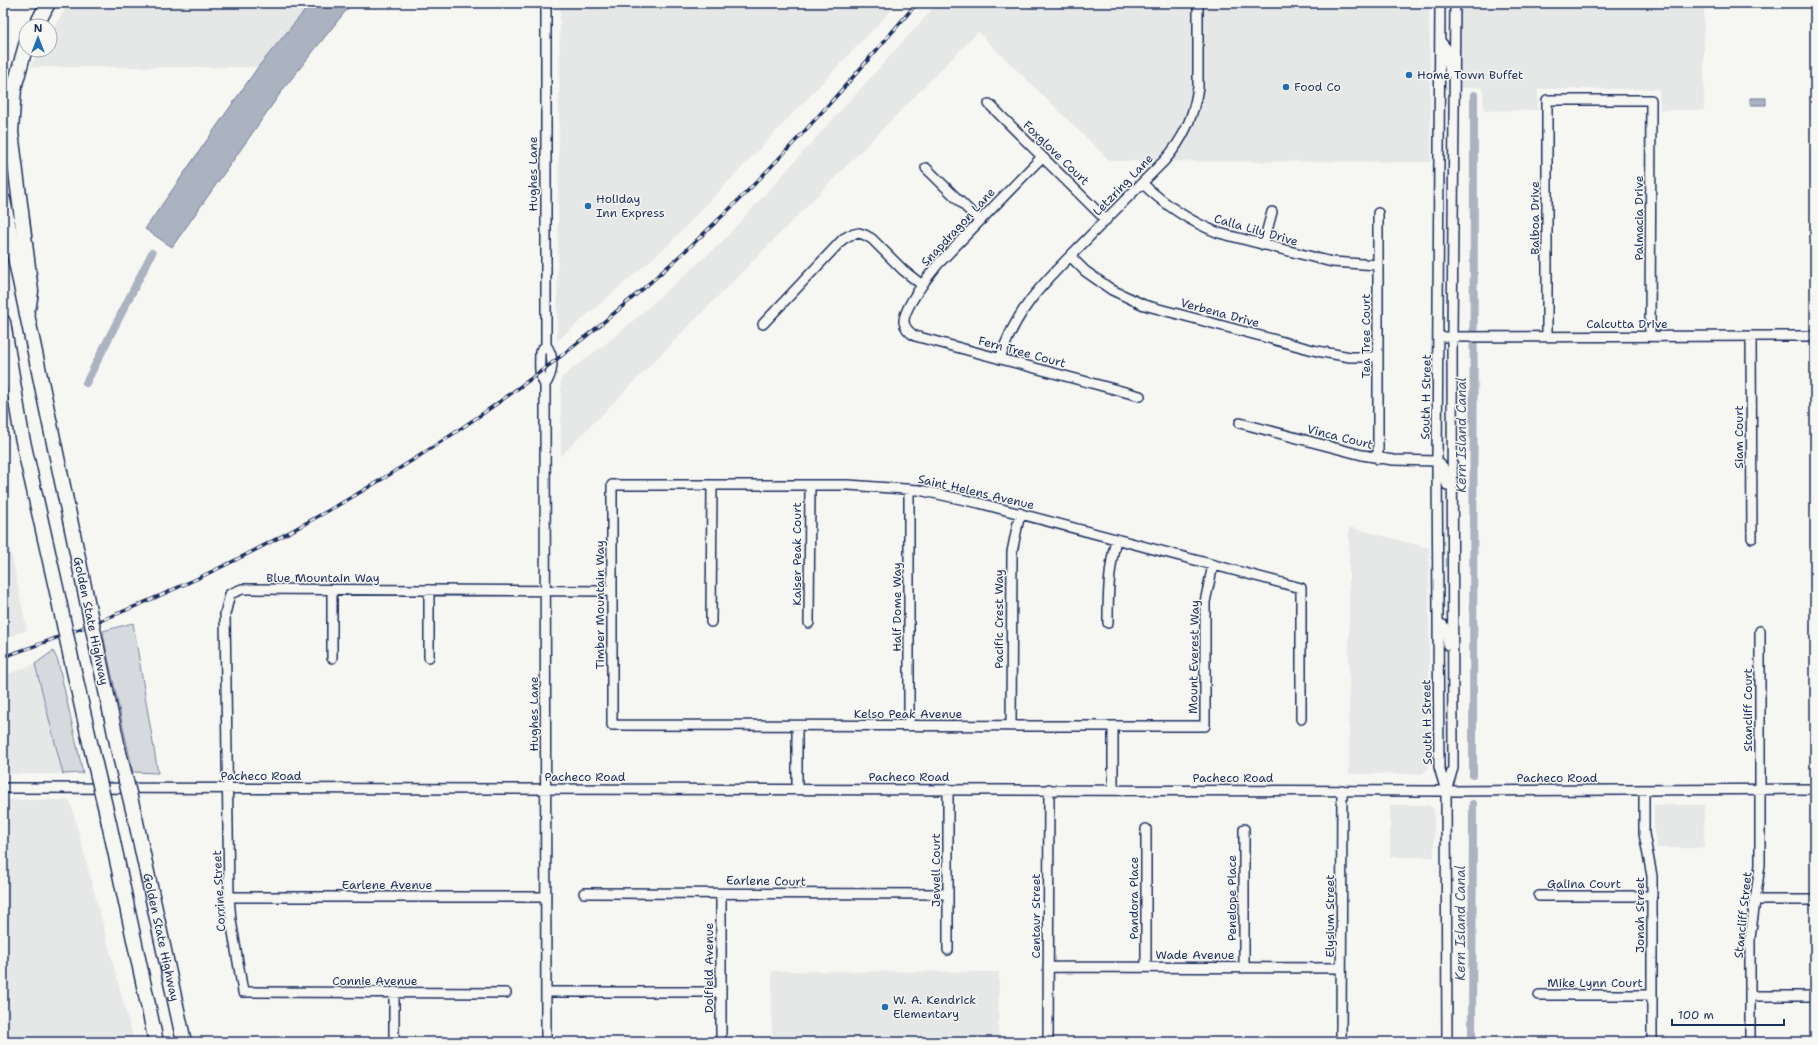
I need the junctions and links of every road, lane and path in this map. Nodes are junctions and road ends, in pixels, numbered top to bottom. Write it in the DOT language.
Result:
graph roads {
  1 [pos="48,3"];
  2 [pos="546,3"];
  3 [pos="1198,3"];
  4 [pos="1440,3"];
  5 [pos="1455,3"];
  6 [pos="40,18"];
  7 [pos="1440,41"];
  8 [pos="22,58"];
  9 [pos="1454,100"];
  10 [pos="1547,100"];
  11 [pos="988,104"];
  12 [pos="1042,157"];
  13 [pos="926,168"];
  14 [pos="1142,183"];
  15 [pos="3,200"];
  16 [pos="1272,212"];
  17 [pos="1378,213"];
  18 [pos="1106,220"];
  19 [pos="980,221"];
  20 [pos="1263,245"];
  21 [pos="1070,256"];
  22 [pos="1378,265"];
  23 [pos="922,285"];
  24 [pos="27,317"];
  25 [pos="3,322"];
  26 [pos="904,323"];
  27 [pos="763,324"];
  28 [pos="1452,336"];
  29 [pos="1547,336"];
  30 [pos="1650,336"];
  31 [pos="1751,336"];
  32 [pos="1815,336"];
  33 [pos="1438,337"];
  34 [pos="1378,357"];
  35 [pos="1000,359"];
  36 [pos="1140,396"];
  37 [pos="1240,423"];
  38 [pos="1378,459"];
  39 [pos="1437,461"];
  40 [pos="612,485"];
  41 [pos="712,485"];
  42 [pos="810,485"];
  43 [pos="909,489"];
  44 [pos="1020,514"];
  45 [pos="1452,530"];
  46 [pos="1752,538"];
  47 [pos="1116,539"];
  48 [pos="1213,565"];
  49 [pos="332,590"];
  50 [pos="429,590"];
  51 [pos="546,591"];
  52 [pos="612,592"];
  53 [pos="711,622"];
  54 [pos="809,623"];
  55 [pos="1108,623"];
  56 [pos="1438,624"];
  57 [pos="1760,631"];
  58 [pos="429,657"];
  59 [pos="332,658"];
  60 [pos="1453,686"];
  61 [pos="1301,719"];
  62 [pos="612,725"];
  63 [pos="797,726"];
  64 [pos="908,726"];
  65 [pos="1011,726"];
  66 [pos="1113,726"];
  67 [pos="1205,726"];
  68 [pos="3,788"];
  69 [pos="228,788"];
  70 [pos="546,789"];
  71 [pos="797,789"];
  72 [pos="948,789"];
  73 [pos="1049,789"];
  74 [pos="1113,789"];
  75 [pos="1760,789"];
  76 [pos="1815,789"];
  77 [pos="1342,790"];
  78 [pos="1644,790"];
  79 [pos="1446,791"];
  80 [pos="1146,829"];
  81 [pos="1244,829"];
  82 [pos="584,892"];
  83 [pos="721,894"];
  84 [pos="948,894"];
  85 [pos="229,896"];
  86 [pos="546,896"];
  87 [pos="1539,896"];
  88 [pos="1652,896"];
  89 [pos="1755,900"];
  90 [pos="1815,900"];
  91 [pos="948,950"];
  92 [pos="1048,967"];
  93 [pos="1146,967"];
  94 [pos="1244,968"];
  95 [pos="1342,968"];
  96 [pos="243,992"];
  97 [pos="394,992"];
  98 [pos="546,992"];
  99 [pos="721,992"];
  100 [pos="506,993"];
  101 [pos="1539,995"];
  102 [pos="1652,995"];
  103 [pos="1750,996"];
  104 [pos="1815,996"];
  105 [pos="156,1042"];
  106 [pos="184,1042"];
  107 [pos="394,1042"];
  108 [pos="546,1042"];
  109 [pos="721,1042"];
  110 [pos="1048,1042"];
  111 [pos="1341,1042"];
  112 [pos="1447,1042"];
  113 [pos="1652,1042"];
  114 [pos="1750,1042"];
  1 -- 6 [label="highway"];
  2 -- 51 [label="street, Hughes Lane"];
  3 -- 14 [label="street, Letzring Lane"];
  4 -- 7 [label="street, South H Street"];
  5 -- 9 [label="street, South H Street"];
  7 -- 9 [label="street"];
  7 -- 33 [label="street, South H Street"];
  8 -- 24 [label="highway"];
  9 -- 28 [label="street, South H Street"];
  10 -- 29 [label="street, Balboa Drive"];
  10 -- 30 [label="street, Palmacia Drive"];
  11 -- 12 [label="street, Foxglove Court"];
  12 -- 18 [label="street, Foxglove Court"];
  12 -- 19 [label="street, Snapdragon Lane"];
  13 -- 19 [label="street"];
  14 -- 18 [label="street, Letzring Lane"];
  14 -- 20 [label="street, Calla Lily Drive"];
  15 -- 24 [label="highway, Golden State Highway"];
  16 -- 20 [label="street"];
  17 -- 22 [label="street, Tea Tree Court"];
  18 -- 21 [label="street, Letzring Lane"];
  19 -- 23 [label="street, Snapdragon Lane"];
  20 -- 22 [label="street, Calla Lily Drive"];
  21 -- 34 [label="street, Verbena Drive"];
  21 -- 35 [label="street, Letzring Lane"];
  22 -- 34 [label="street, Tea Tree Court"];
  23 -- 26 [label="street, Snapdragon Lane"];
  23 -- 27 [label="street"];
  24 -- 106 [label="highway, Golden State Highway, bridge"];
  25 -- 105 [label="highway, bridge"];
  26 -- 35 [label="street, Fern Tree Court"];
  28 -- 29 [label="street, Calcutta Drive"];
  28 -- 33 [label="street, Calcutta Drive"];
  28 -- 45 [label="street, South H Street"];
  29 -- 30 [label="street, Calcutta Drive"];
  30 -- 31 [label="street, Calcutta Drive"];
  31 -- 32 [label="street, Calcutta Drive"];
  31 -- 46 [label="street, Siam Court"];
  33 -- 39 [label="street, South H Street"];
  34 -- 38 [label="street, Tea Tree Court"];
  35 -- 36 [label="street, Fern Tree Court"];
  37 -- 38 [label="street, Vinca Court"];
  38 -- 39 [label="street, Vinca Court"];
  39 -- 45 [label="street"];
  39 -- 56 [label="street, South H Street"];
  40 -- 41 [label="street, Saint Helens Avenue"];
  40 -- 52 [label="street, Timber Mountain Way"];
  41 -- 42 [label="street, Saint Helens Avenue"];
  41 -- 53 [label="street"];
  42 -- 43 [label="street, Saint Helens Avenue"];
  42 -- 54 [label="street, Kaiser Peak Court"];
  43 -- 44 [label="street, Saint Helens Avenue"];
  43 -- 64 [label="street, Half Dome Way"];
  44 -- 47 [label="street, Saint Helens Avenue"];
  44 -- 65 [label="street, Pacific Crest Way"];
  45 -- 60 [label="street, South H Street"];
  47 -- 48 [label="street, Saint Helens Avenue"];
  47 -- 55 [label="street"];
  48 -- 61 [label="street, Saint Helens Avenue"];
  48 -- 67 [label="street, Mount Everest Way"];
  49 -- 50 [label="street, Blue Mountain Way"];
  49 -- 59 [label="street"];
  49 -- 69 [label="street, Blue Mountain Way"];
  50 -- 51 [label="street, Blue Mountain Way"];
  50 -- 58 [label="street"];
  51 -- 52 [label="street, Blue Mountain Way"];
  51 -- 70 [label="street, Hughes Lane"];
  52 -- 62 [label="street, Timber Mountain Way"];
  56 -- 60 [label="street"];
  56 -- 79 [label="street, South H Street"];
  57 -- 75 [label="street, Stancliff Court"];
  60 -- 79 [label="street, South H Street"];
  62 -- 63 [label="street, Kelso Peak Avenue"];
  63 -- 64 [label="street, Kelso Peak Avenue"];
  63 -- 71 [label="street"];
  64 -- 65 [label="street, Kelso Peak Avenue"];
  65 -- 66 [label="street, Kelso Peak Avenue"];
  66 -- 67 [label="street, Kelso Peak Avenue"];
  66 -- 74 [label="street"];
  68 -- 69 [label="street, Pacheco Road"];
  69 -- 70 [label="street, Pacheco Road"];
  69 -- 85 [label="street, Corrine Street"];
  70 -- 71 [label="street, Pacheco Road"];
  70 -- 86 [label="street, Hughes Lane"];
  71 -- 72 [label="street, Pacheco Road"];
  72 -- 73 [label="street, Pacheco Road"];
  72 -- 84 [label="street, Jewell Court"];
  73 -- 74 [label="street, Pacheco Road"];
  73 -- 92 [label="street, Centaur Street"];
  74 -- 77 [label="street, Pacheco Road"];
  75 -- 76 [label="street, Pacheco Road"];
  75 -- 78 [label="street, Pacheco Road"];
  75 -- 89 [label="street, Stancliff Street"];
  77 -- 79 [label="street, Pacheco Road"];
  77 -- 95 [label="street, Elysium Street"];
  78 -- 79 [label="street, Pacheco Road"];
  78 -- 88 [label="street, Jonah Street"];
  79 -- 112 [label="street, South H Street"];
  80 -- 93 [label="street, Pandora Place"];
  81 -- 94 [label="street, Penelope Place"];
  82 -- 83 [label="street, Earlene Court"];
  83 -- 84 [label="street, Earlene Court"];
  83 -- 99 [label="street, Dolfield Avenue"];
  84 -- 91 [label="street, Jewell Court"];
  85 -- 86 [label="street, Earlene Avenue"];
  85 -- 96 [label="street, Corrine Street"];
  86 -- 98 [label="street, Hughes Lane"];
  87 -- 88 [label="street, Galina Court"];
  88 -- 102 [label="street, Jonah Street"];
  89 -- 90 [label="street"];
  89 -- 103 [label="street, Stancliff Street"];
  92 -- 93 [label="street, Wade Avenue"];
  92 -- 110 [label="street, Centaur Street"];
  93 -- 94 [label="street, Wade Avenue"];
  94 -- 95 [label="street, Wade Avenue"];
  95 -- 111 [label="street, Elysium Street"];
  96 -- 97 [label="street, Connie Avenue"];
  97 -- 100 [label="street, Connie Avenue"];
  97 -- 107 [label="street"];
  98 -- 99 [label="street"];
  98 -- 108 [label="street, Hughes Lane"];
  99 -- 109 [label="street, Dolfield Avenue"];
  101 -- 102 [label="street, Mike Lynn Court"];
  102 -- 113 [label="street, Jonah Street"];
  103 -- 104 [label="street"];
  103 -- 114 [label="street, Stancliff Street"];
}
